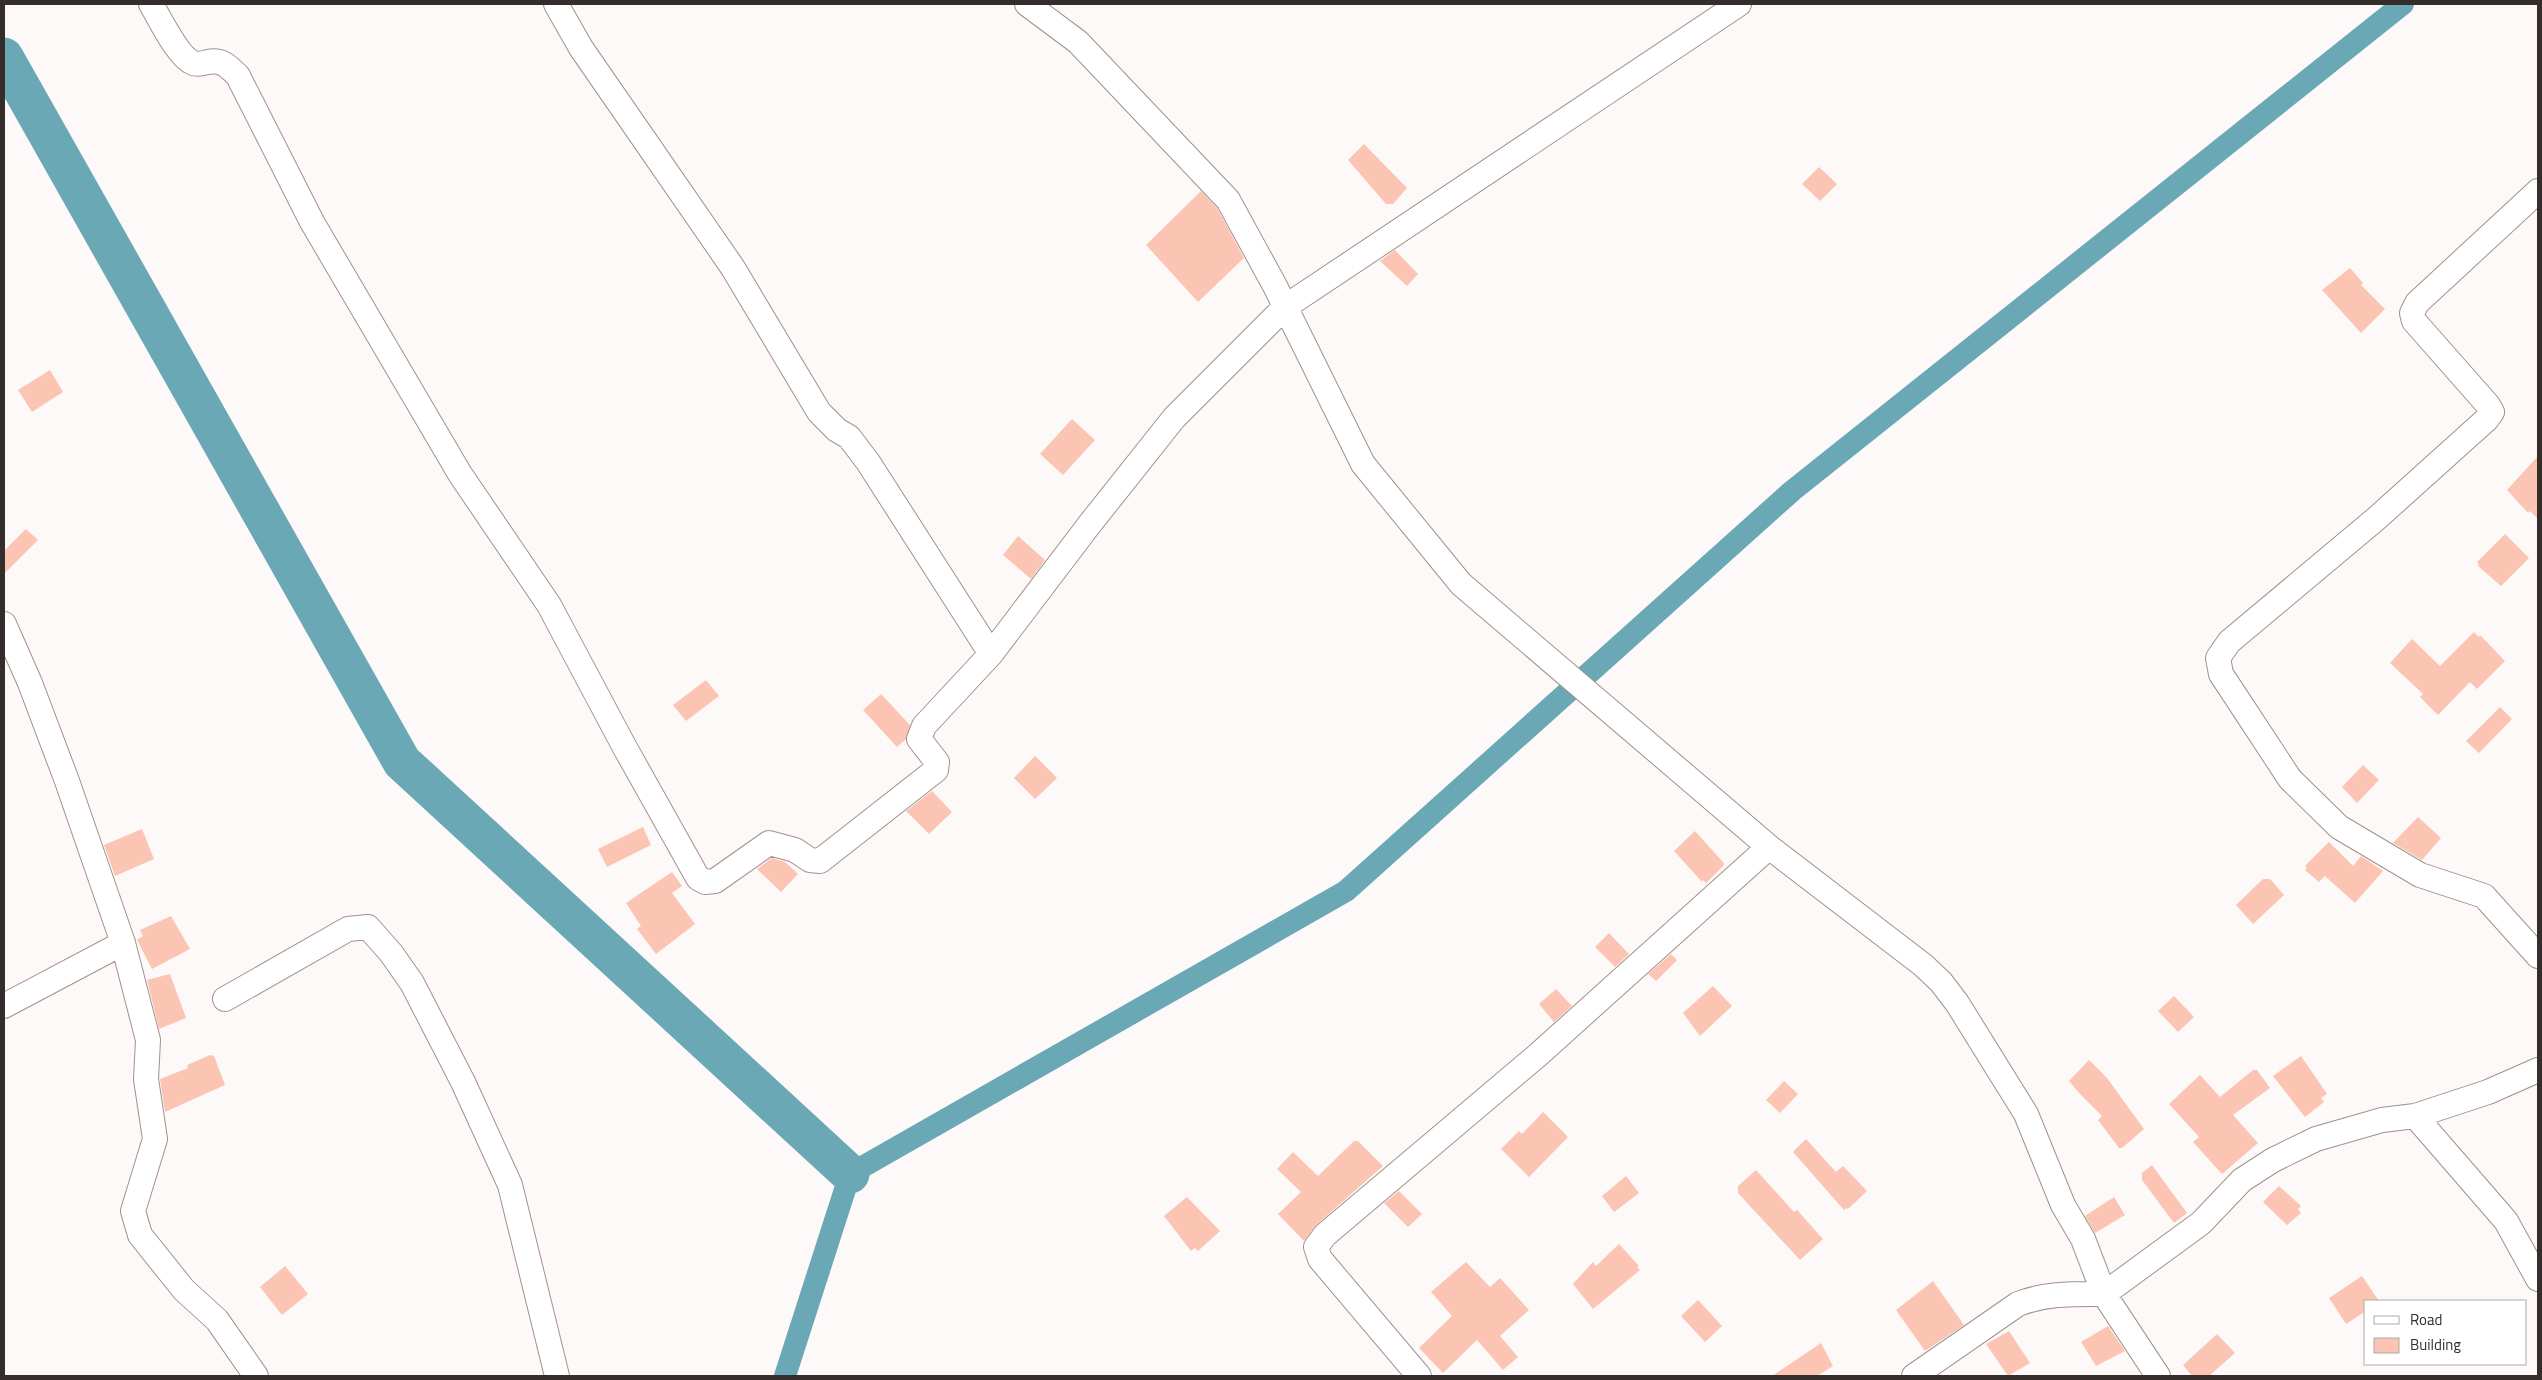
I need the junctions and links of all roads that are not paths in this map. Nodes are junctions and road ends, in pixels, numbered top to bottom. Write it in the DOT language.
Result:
graph roads {
  1 [pos="151,4"];
  2 [pos="556,4"];
  3 [pos="1027,4"];
  4 [pos="1739,4"];
  5 [pos="2538,191"];
  6 [pos="1285,307"];
  7 [pos="4,624"];
  8 [pos="991,654"];
  9 [pos="1769,847"];
  10 [pos="123,943"];
  11 [pos="2538,956"];
  12 [pos="225,999"];
  13 [pos="4,1006"];
  14 [pos="2538,1070"];
  15 [pos="2416,1116"];
  16 [pos="2538,1279"];
  17 [pos="2104,1294"];
  18 [pos="256,1376"];
  19 [pos="557,1376"];
  20 [pos="1420,1376"];
  21 [pos="1914,1376"];
  22 [pos="2158,1376"];
  1 -- 8 [label="street"];
  2 -- 8 [label="street"];
  3 -- 6 [label="street"];
  4 -- 6 [label="street"];
  5 -- 11 [label="street"];
  6 -- 8 [label="street"];
  6 -- 9 [label="street"];
  7 -- 10 [label="street"];
  9 -- 17 [label="street"];
  9 -- 20 [label="street"];
  10 -- 13 [label="street"];
  10 -- 18 [label="street"];
  12 -- 19 [label="street"];
  14 -- 15 [label="street"];
  15 -- 16 [label="street"];
  15 -- 17 [label="street"];
  17 -- 21 [label="street"];
  17 -- 22 [label="street"];
}
